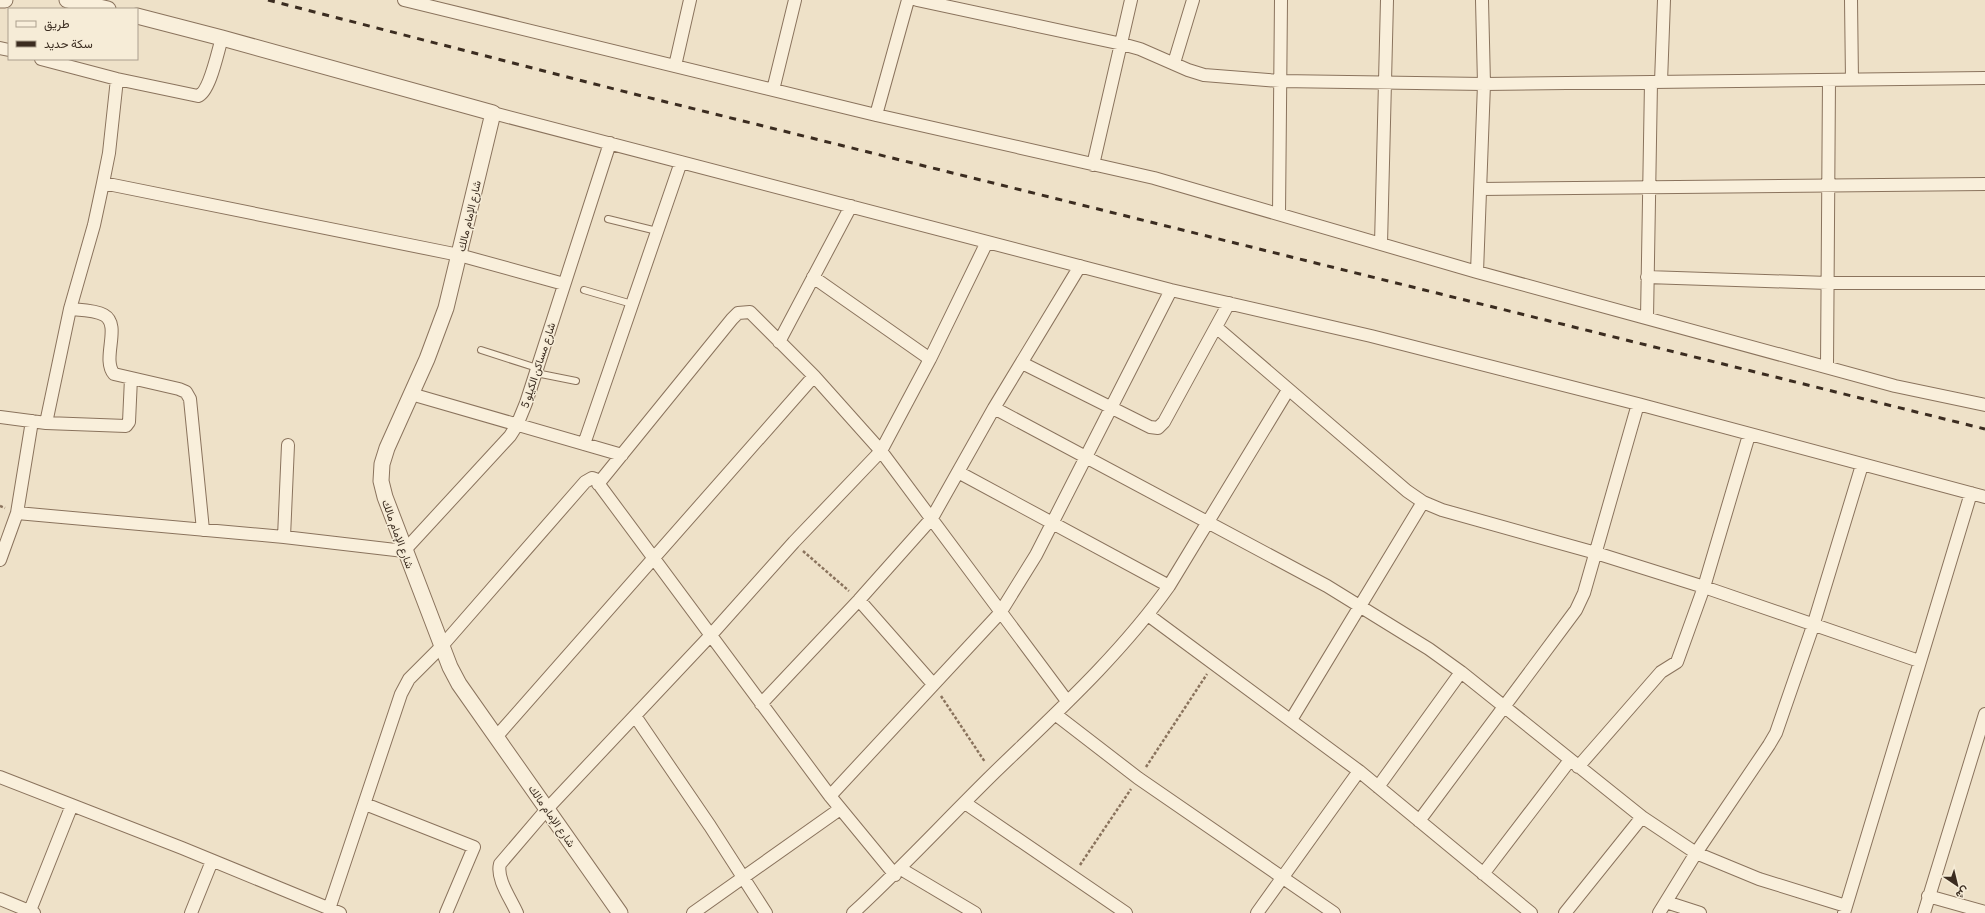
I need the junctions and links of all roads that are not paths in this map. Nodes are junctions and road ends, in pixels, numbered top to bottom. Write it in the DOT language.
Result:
graph roads {
  1 [pos="0,0"];
  2 [pos="5,0"];
  3 [pos="67,0"];
  4 [pos="404,0"];
  5 [pos="690,0"];
  6 [pos="795,0"];
  7 [pos="908,0"];
  8 [pos="917,0"];
  9 [pos="1131,0"];
  10 [pos="1193,0"];
  11 [pos="1280,0"];
  12 [pos="1387,0"];
  13 [pos="1482,0"];
  14 [pos="1664,0"];
  15 [pos="1851,0"];
  16 [pos="103,8"];
  17 [pos="138,16"];
  18 [pos="222,38"];
  19 [pos="1122,44"];
  20 [pos="45,60"];
  21 [pos="1174,63"];
  22 [pos="675,66"];
  23 [pos="1985,78"];
  24 [pos="117,79"];
  25 [pos="1829,80"];
  26 [pos="1852,80"];
  27 [pos="1280,81"];
  28 [pos="1656,82"];
  29 [pos="1385,83"];
  30 [pos="1484,84"];
  31 [pos="773,90"];
  32 [pos="493,112"];
  33 [pos="876,114"];
  34 [pos="610,143"];
  35 [pos="681,162"];
  36 [pos="1093,165"];
  37 [pos="103,183"];
  38 [pos="1985,184"];
  39 [pos="1829,186"];
  40 [pos="1648,188"];
  41 [pos="1481,189"];
  42 [pos="851,206"];
  43 [pos="1279,214"];
  44 [pos="608,219"];
  45 [pos="657,231"];
  46 [pos="986,242"];
  47 [pos="1381,244"];
  48 [pos="459,255"];
  49 [pos="1080,266"];
  50 [pos="1477,272"];
  51 [pos="813,277"];
  52 [pos="1647,277"];
  53 [pos="1828,283"];
  54 [pos="1985,283"];
  55 [pos="564,284"];
  56 [pos="584,290"];
  57 [pos="1171,290"];
  58 [pos="1229,303"];
  59 [pos="632,304"];
  60 [pos="70,309"];
  61 [pos="1647,318"];
  62 [pos="1216,327"];
  63 [pos="779,342"];
  64 [pos="481,350"];
  65 [pos="930,359"];
  66 [pos="1022,363"];
  67 [pos="1827,366"];
  68 [pos="537,370"];
  69 [pos="814,376"];
  70 [pos="131,378"];
  71 [pos="576,381"];
  72 [pos="1288,390"];
  73 [pos="411,394"];
  74 [pos="1638,404"];
  75 [pos="1985,405"];
  76 [pos="1111,407"];
  77 [pos="994,408"];
  78 [pos="0,417"];
  79 [pos="32,421"];
  80 [pos="46,423"];
  81 [pos="517,425"];
  82 [pos="1749,435"];
  83 [pos="584,444"];
  84 [pos="288,445"];
  85 [pos="881,451"];
  86 [pos="622,455"];
  87 [pos="1085,457"];
  88 [pos="1862,464"];
  89 [pos="958,472"];
  90 [pos="598,484"];
  91 [pos="1971,493"];
  92 [pos="1985,497"];
  93 [pos="1423,502"];
  94 [pos="17,513"];
  95 [pos="932,518"];
  96 [pos="1208,521"];
  97 [pos="1052,524"];
  98 [pos="203,530"];
  99 [pos="284,537"];
  100 [pos="404,551"];
  101 [pos="1596,553"];
  102 [pos="654,559"];
  103 [pos="0,560"];
  104 [pos="1168,586"];
  105 [pos="1704,587"];
  106 [pos="859,600"];
  107 [pos="1360,607"];
  108 [pos="1000,613"];
  109 [pos="1148,615"];
  110 [pos="1813,626"];
  111 [pos="710,636"];
  112 [pos="441,647"];
  113 [pos="1919,661"];
  114 [pos="1462,672"];
  115 [pos="933,684"];
  116 [pos="1067,701"];
  117 [pos="761,704"];
  118 [pos="1503,706"];
  119 [pos="1055,714"];
  120 [pos="1985,714"];
  121 [pos="635,716"];
  122 [pos="1291,720"];
  123 [pos="497,736"];
  124 [pos="1574,764"];
  125 [pos="1359,771"];
  126 [pos="0,777"];
  127 [pos="1378,787"];
  128 [pos="830,796"];
  129 [pos="965,803"];
  130 [pos="365,804"];
  131 [pos="72,805"];
  132 [pos="547,809"];
  133 [pos="840,809"];
  134 [pos="1642,816"];
  135 [pos="1419,821"];
  136 [pos="1696,853"];
  137 [pos="212,861"];
  138 [pos="898,872"];
  139 [pos="1483,874"];
  140 [pos="1282,877"];
  141 [pos="743,879"];
  142 [pos="1928,896"];
  143 [pos="0,900"];
  144 [pos="1666,902"];
  145 [pos="1845,910"];
  146 [pos="31,912"];
  147 [pos="337,912"];
  148 [pos="1985,912"];
  149 [pos="191,913"];
  150 [pos="446,913"];
  151 [pos="517,913"];
  152 [pos="620,913"];
  153 [pos="693,913"];
  154 [pos="766,913"];
  155 [pos="853,913"];
  156 [pos="975,913"];
  157 [pos="1126,913"];
  158 [pos="1256,913"];
  159 [pos="1334,913"];
  160 [pos="1531,913"];
  161 [pos="1565,913"];
  162 [pos="1659,913"];
  163 [pos="1700,913"];
  164 [pos="1924,913"];
  1 -- 2 [label="street"];
  3 -- 16 [label="street"];
  4 -- 22 [label="street"];
  5 -- 22 [label="street"];
  6 -- 31 [label="street"];
  7 -- 33 [label="street"];
  8 -- 19 [label="street"];
  9 -- 19 [label="street"];
  10 -- 21 [label="street"];
  11 -- 27 [label="street"];
  12 -- 29 [label="street"];
  13 -- 30 [label="street"];
  14 -- 28 [label="street"];
  15 -- 26 [label="street"];
  17 -- 18 [label="street"];
  18 -- 24 [label="street"];
  18 -- 32 [label="street"];
  19 -- 21 [label="street"];
  19 -- 36 [label="street"];
  20 -- 24 [label="street"];
  21 -- 27 [label="street"];
  22 -- 31 [label="street"];
  23 -- 26 [label="street"];
  24 -- 37 [label="street"];
  25 -- 26 [label="street"];
  25 -- 28 [label="street"];
  25 -- 39 [label="street"];
  27 -- 29 [label="street"];
  27 -- 43 [label="street"];
  28 -- 30 [label="street"];
  28 -- 40 [label="street"];
  29 -- 30 [label="street"];
  29 -- 47 [label="street"];
  30 -- 41 [label="street"];
  31 -- 33 [label="street"];
  32 -- 34 [label="street"];
  32 -- 48 [label="street, شارع الإمام مالك"];
  33 -- 36 [label="street"];
  34 -- 35 [label="street"];
  34 -- 55 [label="street, شارع مساكن الكيلو 5"];
  35 -- 42 [label="street"];
  35 -- 45 [label="street"];
  36 -- 43 [label="street"];
  37 -- 48 [label="street"];
  37 -- 60 [label="street"];
  38 -- 39 [label="street"];
  39 -- 40 [label="street"];
  39 -- 53 [label="street"];
  40 -- 41 [label="street"];
  40 -- 52 [label="street"];
  41 -- 50 [label="street"];
  42 -- 46 [label="street"];
  42 -- 51 [label="street"];
  43 -- 47 [label="street"];
  44 -- 45 [label="lane"];
  45 -- 59 [label="street"];
  46 -- 49 [label="street"];
  46 -- 65 [label="street"];
  47 -- 50 [label="street"];
  48 -- 55 [label="street"];
  48 -- 73 [label="street, شارع الإمام مالك"];
  49 -- 57 [label="street"];
  49 -- 66 [label="street"];
  50 -- 61 [label="street"];
  51 -- 63 [label="street"];
  51 -- 65 [label="street"];
  52 -- 53 [label="street"];
  52 -- 61 [label="street"];
  53 -- 54 [label="street"];
  53 -- 67 [label="street"];
  55 -- 68 [label="street, شارع مساكن الكيلو 5"];
  56 -- 59 [label="lane"];
  57 -- 58 [label="street"];
  57 -- 76 [label="street"];
  58 -- 62 [label="street"];
  58 -- 74 [label="street"];
  59 -- 83 [label="street"];
  60 -- 70 [label="street"];
  60 -- 80 [label="street"];
  61 -- 67 [label="street"];
  62 -- 72 [label="street"];
  62 -- 76 [label="street"];
  63 -- 69 [label="street"];
  63 -- 86 [label="street"];
  64 -- 68 [label="lane"];
  65 -- 85 [label="street"];
  66 -- 76 [label="street"];
  66 -- 77 [label="street"];
  67 -- 75 [label="street"];
  68 -- 71 [label="lane"];
  68 -- 81 [label="street, شارع مساكن الكيلو 5"];
  69 -- 85 [label="street"];
  69 -- 102 [label="street"];
  70 -- 80 [label="street"];
  70 -- 98 [label="street"];
  72 -- 93 [label="street"];
  72 -- 96 [label="street"];
  73 -- 81 [label="street"];
  73 -- 100 [label="street, شارع الإمام مالك"];
  74 -- 82 [label="street"];
  74 -- 101 [label="street"];
  76 -- 87 [label="street"];
  77 -- 87 [label="street"];
  77 -- 89 [label="street"];
  78 -- 79 [label="street"];
  79 -- 80 [label="street"];
  79 -- 94 [label="street"];
  81 -- 83 [label="street"];
  81 -- 100 [label="street, شارع مساكن الكيلو 5"];
  82 -- 88 [label="street"];
  82 -- 105 [label="street"];
  83 -- 86 [label="street"];
  84 -- 99 [label="street"];
  85 -- 95 [label="street"];
  85 -- 111 [label="street"];
  86 -- 90 [label="street"];
  87 -- 96 [label="street"];
  87 -- 97 [label="street"];
  88 -- 91 [label="street"];
  88 -- 110 [label="street"];
  89 -- 95 [label="street"];
  89 -- 97 [label="street"];
  90 -- 102 [label="street"];
  90 -- 112 [label="street"];
  91 -- 92 [label="street"];
  91 -- 113 [label="street"];
  93 -- 101 [label="street"];
  93 -- 107 [label="street"];
  94 -- 98 [label="street"];
  94 -- 103 [label="street"];
  95 -- 106 [label="street"];
  95 -- 108 [label="street"];
  96 -- 104 [label="street"];
  96 -- 107 [label="street"];
  97 -- 104 [label="street"];
  97 -- 108 [label="street"];
  98 -- 99 [label="street"];
  99 -- 100 [label="street"];
  100 -- 112 [label="street, شارع الإمام مالك"];
  101 -- 105 [label="street"];
  101 -- 118 [label="street"];
  102 -- 111 [label="street"];
  102 -- 123 [label="street"];
  104 -- 109 [label="street"];
  105 -- 110 [label="street"];
  105 -- 124 [label="street"];
  106 -- 115 [label="street"];
  106 -- 117 [label="street"];
  107 -- 114 [label="street"];
  107 -- 122 [label="street"];
  108 -- 115 [label="street"];
  108 -- 116 [label="street"];
  109 -- 116 [label="street"];
  109 -- 122 [label="street"];
  110 -- 113 [label="street"];
  110 -- 136 [label="street"];
  111 -- 117 [label="street"];
  111 -- 121 [label="street"];
  112 -- 123 [label="street, شارع الإمام مالك"];
  112 -- 130 [label="street"];
  113 -- 145 [label="street"];
  114 -- 118 [label="street"];
  114 -- 127 [label="street"];
  115 -- 128 [label="street"];
  116 -- 119 [label="street"];
  117 -- 128 [label="street"];
  118 -- 124 [label="street"];
  118 -- 135 [label="street"];
  119 -- 129 [label="street"];
  119 -- 140 [label="street"];
  120 -- 142 [label="street"];
  121 -- 132 [label="street"];
  121 -- 141 [label="street"];
  122 -- 125 [label="street"];
  123 -- 132 [label="street, شارع الإمام مالك"];
  124 -- 134 [label="street"];
  124 -- 139 [label="street"];
  125 -- 127 [label="street"];
  125 -- 140 [label="street"];
  126 -- 131 [label="street"];
  127 -- 135 [label="street"];
  128 -- 133 [label="street"];
  129 -- 138 [label="street"];
  129 -- 157 [label="street"];
  130 -- 147 [label="street"];
  130 -- 150 [label="street"];
  131 -- 137 [label="street"];
  131 -- 146 [label="street"];
  132 -- 151 [label="street"];
  132 -- 152 [label="street, شارع الإمام مالك"];
  133 -- 138 [label="street"];
  133 -- 141 [label="street"];
  134 -- 136 [label="street"];
  134 -- 161 [label="street"];
  135 -- 139 [label="street"];
  136 -- 144 [label="street"];
  136 -- 145 [label="street"];
  137 -- 147 [label="street"];
  137 -- 149 [label="street"];
  138 -- 155 [label="street"];
  138 -- 156 [label="street"];
  139 -- 160 [label="street"];
  140 -- 158 [label="street"];
  140 -- 159 [label="street"];
  141 -- 153 [label="street"];
  141 -- 154 [label="street"];
  142 -- 148 [label="street"];
  142 -- 164 [label="street"];
  143 -- 146 [label="street"];
  144 -- 162 [label="street"];
  144 -- 163 [label="street"];
}
